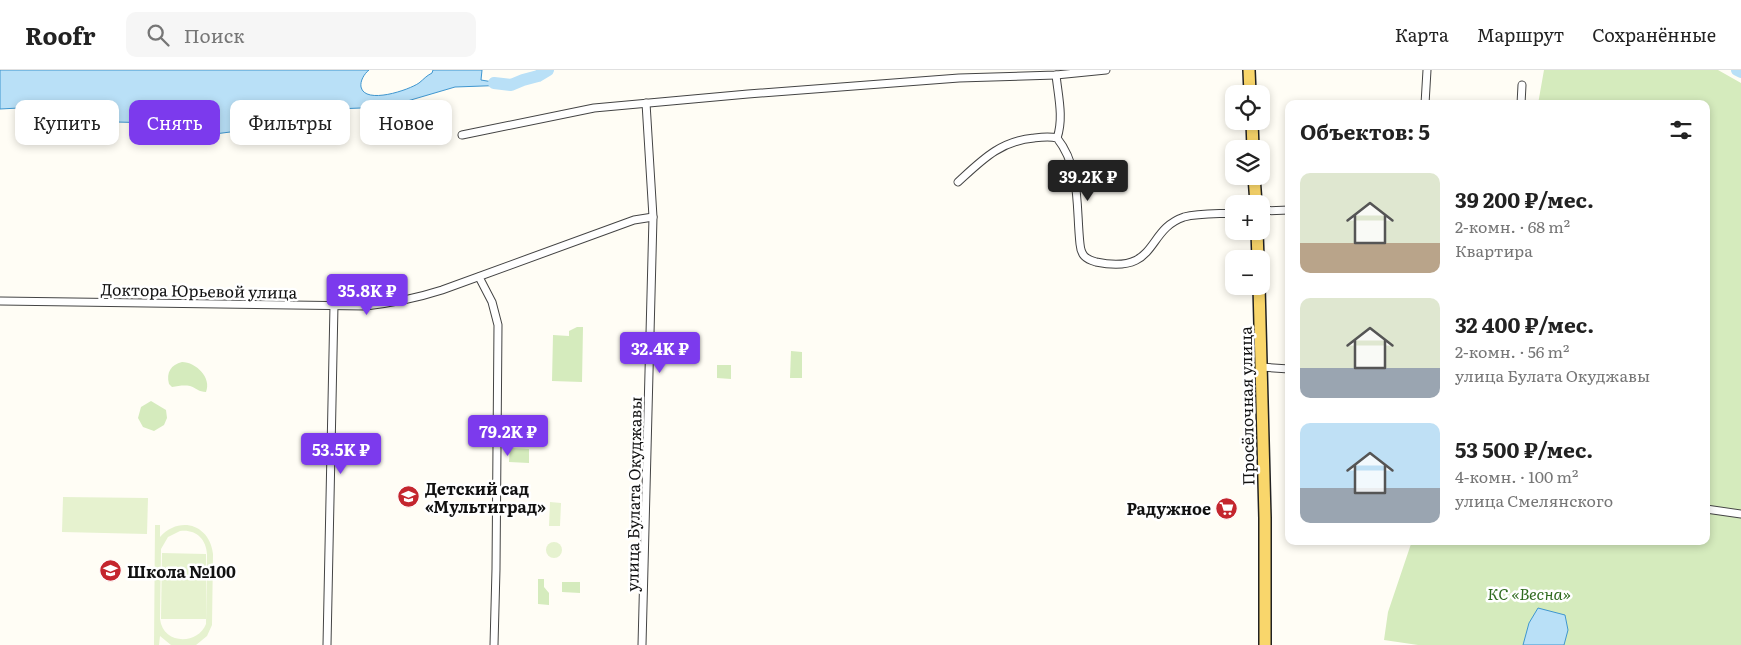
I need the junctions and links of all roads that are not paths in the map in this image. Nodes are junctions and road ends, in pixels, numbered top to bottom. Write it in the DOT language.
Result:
graph roads {
  1 [pos="1106,70"];
  2 [pos="1249,70"];
  3 [pos="1427,70"];
  4 [pos="1056,75"];
  5 [pos="1250,85"];
  6 [pos="1522,85"];
  7 [pos="1425,100"];
  8 [pos="1522,100"];
  9 [pos="646,103"];
  10 [pos="462,135"];
  11 [pos="1057,138"];
  12 [pos="958,182"];
  13 [pos="1285,210"];
  14 [pos="1270,211"];
  15 [pos="1225,214"];
  16 [pos="653,217"];
  17 [pos="479,277"];
  18 [pos="1259,295"];
  19 [pos="0,301"];
  20 [pos="334,305"];
  21 [pos="1262,367"];
  22 [pos="1285,369"];
  23 [pos="1710,510"];
  24 [pos="1741,514"];
  25 [pos="327,645"];
  26 [pos="494,645"];
  27 [pos="642,645"];
  28 [pos="1265,645"];
  1 -- 4 [label="street"];
  2 -- 5 [label="main road"];
  3 -- 7 [label="street"];
  4 -- 9 [label="street"];
  4 -- 11 [label="street"];
  6 -- 8 [label="street"];
  9 -- 10 [label="street"];
  9 -- 16 [label="street, улица Булата Окуджавы"];
  11 -- 12 [label="street"];
  11 -- 15 [label="street"];
  13 -- 14 [label="street"];
  16 -- 17 [label="street, Доктора Юрьевой улица"];
  16 -- 27 [label="street, улица Булата Окуджавы"];
  17 -- 20 [label="street, Доктора Юрьевой улица"];
  17 -- 26 [label="street"];
  18 -- 21 [label="main road, Просёлочная улица"];
  19 -- 20 [label="street, Доктора Юрьевой улица"];
  20 -- 25 [label="street"];
  21 -- 22 [label="street"];
  21 -- 28 [label="main road, Просёлочная улица"];
  23 -- 24 [label="street"];
}
